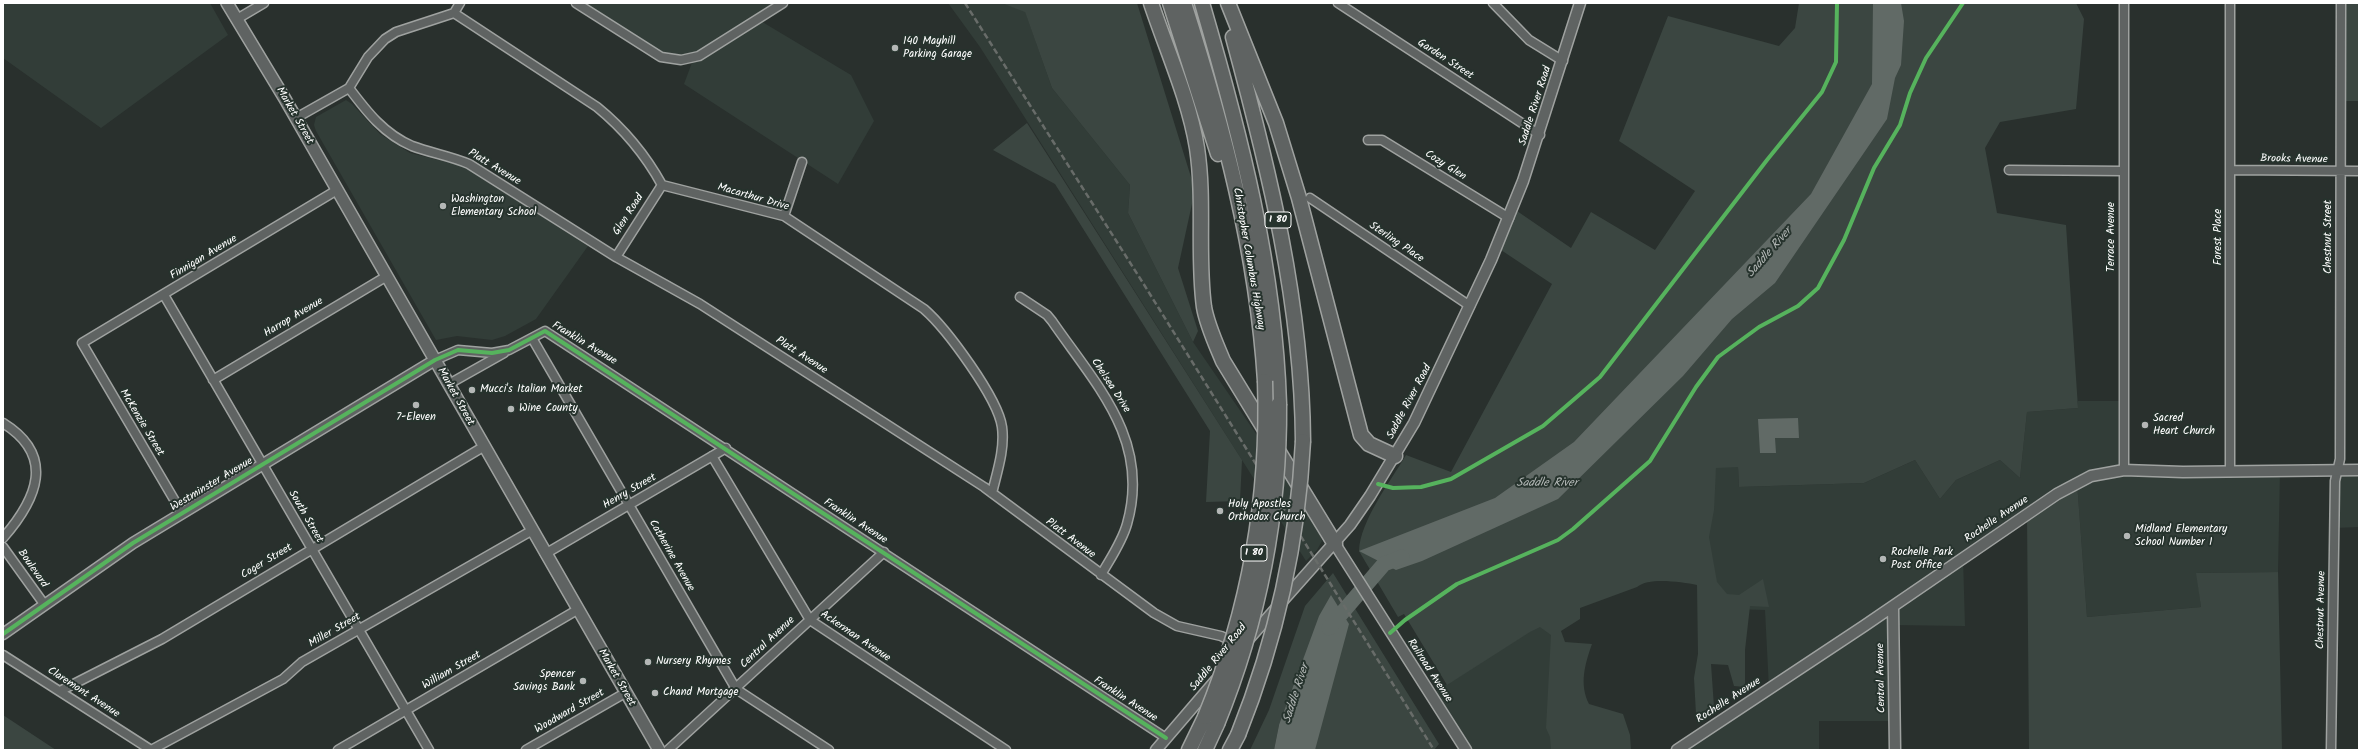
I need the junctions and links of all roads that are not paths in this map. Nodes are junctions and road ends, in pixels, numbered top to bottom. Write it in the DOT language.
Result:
graph roads {
  1 [pos="227,3"];
  2 [pos="264,3"];
  3 [pos="460,3"];
  4 [pos="576,3"];
  5 [pos="783,3"];
  6 [pos="1152,3"];
  7 [pos="1170,3"];
  8 [pos="1184,3"];
  9 [pos="1202,3"];
  10 [pos="1224,3"];
  11 [pos="1228,3"];
  12 [pos="1338,3"];
  13 [pos="1493,3"];
  14 [pos="1580,3"];
  15 [pos="2124,3"];
  16 [pos="2230,3"];
  17 [pos="2341,3"];
  18 [pos="454,13"];
  19 [pos="237,19"];
  20 [pos="1563,61"];
  21 [pos="349,88"];
  22 [pos="296,118"];
  23 [pos="1540,135"];
  24 [pos="1368,140"];
  25 [pos="802,162"];
  26 [pos="2009,170"];
  27 [pos="2230,170"];
  28 [pos="2123,171"];
  29 [pos="2340,171"];
  30 [pos="2359,172"];
  31 [pos="662,185"];
  32 [pos="337,190"];
  33 [pos="1310,198"];
  34 [pos="784,216"];
  35 [pos="1509,218"];
  36 [pos="1249,252"];
  37 [pos="616,257"];
  38 [pos="387,276"];
  39 [pos="164,295"];
  40 [pos="1020,298"];
  41 [pos="1470,306"];
  42 [pos="532,338"];
  43 [pos="82,343"];
  44 [pos="513,348"];
  45 [pos="434,360"];
  46 [pos="213,380"];
  47 [pos="449,384"];
  48 [pos="3,423"];
  49 [pos="483,447"];
  50 [pos="726,448"];
  51 [pos="712,456"];
  52 [pos="1395,456"];
  53 [pos="262,466"];
  54 [pos="2124,470"];
  55 [pos="2337,470"];
  56 [pos="2359,470"];
  57 [pos="2230,472"];
  58 [pos="992,493"];
  59 [pos="629,505"];
  60 [pos="182,513"];
  61 [pos="532,531"];
  62 [pos="3,538"];
  63 [pos="1335,544"];
  64 [pos="3,547"];
  65 [pos="311,549"];
  66 [pos="884,552"];
  67 [pos="545,554"];
  68 [pos="1101,576"];
  69 [pos="44,604"];
  70 [pos="1893,606"];
  71 [pos="577,610"];
  72 [pos="810,620"];
  73 [pos="359,630"];
  74 [pos="3,634"];
  75 [pos="1242,646"];
  76 [pos="3,655"];
  77 [pos="736,689"];
  78 [pos="60,691"];
  79 [pos="625,693"];
  80 [pos="406,711"];
  81 [pos="1211,720"];
  82 [pos="1166,738"];
  83 [pos="1679,749"];
  84 [pos="150,750"];
  85 [pos="338,750"];
  86 [pos="429,750"];
  87 [pos="526,750"];
  88 [pos="659,750"];
  89 [pos="668,750"];
  90 [pos="829,750"];
  91 [pos="1006,750"];
  92 [pos="1156,750"];
  93 [pos="1189,750"];
  94 [pos="1205,750"];
  95 [pos="1230,750"];
  96 [pos="1466,750"];
  97 [pos="1895,750"];
  98 [pos="2331,750"];
  1 -- 19 [label="main road, Market Street"];
  2 -- 19 [label="street"];
  3 -- 18 [label="street"];
  4 -- 5 [label="street"];
  6 -- 63 [label="highway"];
  7 -- 36 [label="highway"];
  8 -- 36 [label="highway, Christopher Columbus Highway / I 80"];
  9 -- 81 [label="highway, Christopher Columbus Highway / I 80, bridge"];
  10 -- 95 [label="highway, I 80, bridge"];
  11 -- 52 [label="highway"];
  12 -- 23 [label="street, Garden Street"];
  13 -- 20 [label="street"];
  14 -- 20 [label="street, Saddle River Road"];
  15 -- 28 [label="street, Terrace Avenue"];
  16 -- 27 [label="street, Forest Place"];
  17 -- 29 [label="street, Chestnut Street"];
  18 -- 21 [label="street"];
  18 -- 31 [label="street"];
  19 -- 22 [label="main road, Market Street"];
  20 -- 23 [label="street, Saddle River Road"];
  21 -- 22 [label="street"];
  21 -- 37 [label="street, Platt Avenue"];
  22 -- 32 [label="main road, Market Street"];
  23 -- 35 [label="street, Saddle River Road"];
  24 -- 35 [label="street, Cozy Glen"];
  25 -- 34 [label="street"];
  26 -- 28 [label="street"];
  27 -- 29 [label="street, Brooks Avenue"];
  27 -- 57 [label="street, Forest Place"];
  28 -- 54 [label="street, Terrace Avenue"];
  29 -- 30 [label="street, Brooks Avenue"];
  29 -- 55 [label="street, Chestnut Street"];
  31 -- 34 [label="street, Macarthur Drive"];
  31 -- 37 [label="street, Glen Road"];
  32 -- 38 [label="main road, Market Street"];
  32 -- 39 [label="street, Finnigan Avenue"];
  33 -- 41 [label="street, Sterling Place"];
  34 -- 58 [label="street, Macarthur Drive"];
  35 -- 41 [label="street, Saddle River Road"];
  36 -- 81 [label="highway, Christopher Columbus Highway / I 80, bridge"];
  37 -- 58 [label="street, Platt Avenue"];
  38 -- 45 [label="main road, Market Street"];
  38 -- 46 [label="street, Harrop Avenue"];
  39 -- 43 [label="street, Finnigan Avenue"];
  39 -- 46 [label="street, South Street"];
  40 -- 68 [label="street, Chelsea Drive"];
  41 -- 52 [label="street, Saddle River Road"];
  42 -- 44 [label="street"];
  42 -- 50 [label="street, Franklin Avenue"];
  42 -- 59 [label="street, Catherine Avenue"];
  43 -- 60 [label="street, McKenzie Street"];
  44 -- 45 [label="street"];
  44 -- 47 [label="street"];
  45 -- 47 [label="main road, Market Street"];
  45 -- 53 [label="street, Westminster Avenue"];
  46 -- 53 [label="street, South Street"];
  47 -- 49 [label="main road, Market Street"];
  48 -- 62 [label="street"];
  49 -- 61 [label="main road, Market Street"];
  49 -- 65 [label="street, Coger Street"];
  50 -- 51 [label="street, Henry Street"];
  50 -- 66 [label="street, Franklin Avenue"];
  51 -- 59 [label="street, Henry Street"];
  51 -- 72 [label="street, Ackerman Avenue"];
  52 -- 63 [label="street, Saddle River Road"];
  53 -- 60 [label="street, Westminster Avenue"];
  53 -- 65 [label="street, South Street"];
  54 -- 57 [label="street, Rochelle Avenue"];
  54 -- 70 [label="street, Rochelle Avenue"];
  55 -- 56 [label="street, Rochelle Avenue"];
  55 -- 57 [label="street, Rochelle Avenue"];
  55 -- 98 [label="street, Chestnut Avenue"];
  58 -- 68 [label="street, Platt Avenue"];
  59 -- 67 [label="street, Henry Street"];
  59 -- 77 [label="street, Catherine Avenue"];
  60 -- 69 [label="street, Westminster Avenue"];
  61 -- 67 [label="main road, Market Street"];
  61 -- 73 [label="street, Miller Street"];
  63 -- 75 [label="street, Saddle River Road"];
  63 -- 96 [label="street, Railroad Avenue"];
  64 -- 69 [label="street, Boulevard"];
  65 -- 73 [label="street, South Street"];
  65 -- 78 [label="street, Coger Street"];
  66 -- 72 [label="street, Central Avenue"];
  66 -- 82 [label="street, Franklin Avenue"];
  67 -- 71 [label="main road, Market Street"];
  68 -- 75 [label="street, Platt Avenue"];
  69 -- 74 [label="street, Westminster Avenue"];
  70 -- 83 [label="street, Rochelle Avenue"];
  70 -- 97 [label="street, Central Avenue"];
  71 -- 79 [label="main road, Market Street"];
  71 -- 80 [label="street, William Street"];
  72 -- 77 [label="street, Central Avenue"];
  72 -- 91 [label="street, Ackerman Avenue"];
  73 -- 80 [label="street, South Street"];
  73 -- 84 [label="street, Miller Street"];
  75 -- 82 [label="street, Saddle River Road"];
  76 -- 78 [label="street, Claremont Avenue"];
  77 -- 89 [label="street, Central Avenue"];
  77 -- 90 [label="street, Catherine Avenue"];
  78 -- 84 [label="street, Claremont Avenue"];
  79 -- 87 [label="street, Woodward Street"];
  79 -- 88 [label="main road, Market Street"];
  80 -- 85 [label="street, William Street"];
  80 -- 86 [label="street, South Street"];
  81 -- 93 [label="highway, Christopher Columbus Highway / I 80"];
  81 -- 94 [label="highway, Christopher Columbus Highway / I 80"];
  82 -- 92 [label="street, Saddle River Road"];
}
